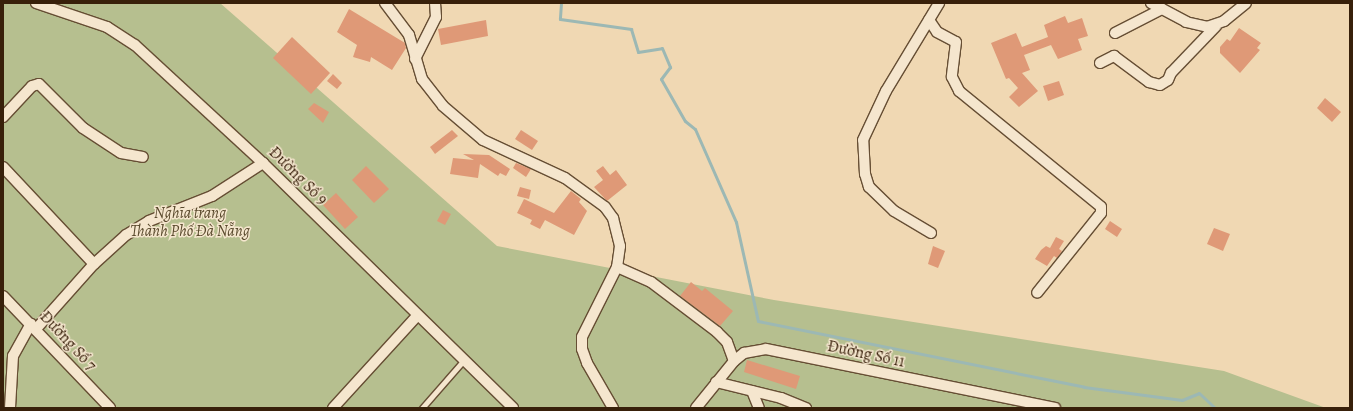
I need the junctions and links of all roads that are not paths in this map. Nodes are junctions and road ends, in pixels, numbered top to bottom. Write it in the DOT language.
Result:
graph roads {
  1 [pos="36,3"];
  2 [pos="385,3"];
  3 [pos="435,3"];
  4 [pos="939,3"];
  5 [pos="1151,3"];
  6 [pos="1246,3"];
  7 [pos="1162,9"];
  8 [pos="930,20"];
  9 [pos="1216,26"];
  10 [pos="1115,33"];
  11 [pos="415,59"];
  12 [pos="1100,63"];
  13 [pos="3,117"];
  14 [pos="143,157"];
  15 [pos="263,163"];
  16 [pos="3,168"];
  17 [pos="931,233"];
  18 [pos="94,264"];
  19 [pos="617,267"];
  20 [pos="1037,293"];
  21 [pos="3,296"];
  22 [pos="417,316"];
  23 [pos="34,326"];
  24 [pos="464,360"];
  25 [pos="734,361"];
  26 [pos="716,382"];
  27 [pos="752,391"];
  28 [pos="10,408"];
  29 [pos="110,408"];
  30 [pos="333,408"];
  31 [pos="422,408"];
  32 [pos="513,408"];
  33 [pos="613,408"];
  34 [pos="696,408"];
  35 [pos="759,408"];
  36 [pos="806,408"];
  37 [pos="1055,408"];
  1 -- 15 [label="street, Đường Số 9"];
  2 -- 11 [label="street"];
  3 -- 11 [label="street"];
  4 -- 8 [label="street"];
  5 -- 7 [label="street"];
  6 -- 9 [label="street"];
  7 -- 9 [label="street"];
  7 -- 10 [label="street"];
  8 -- 17 [label="street"];
  8 -- 20 [label="street"];
  9 -- 12 [label="street"];
  11 -- 19 [label="street"];
  13 -- 14 [label="street"];
  15 -- 18 [label="street"];
  15 -- 22 [label="street, Đường Số 9"];
  16 -- 18 [label="street"];
  18 -- 23 [label="street"];
  19 -- 25 [label="street"];
  19 -- 33 [label="street"];
  21 -- 23 [label="street, Đường Số 7"];
  22 -- 24 [label="street, Đường Số 9"];
  22 -- 30 [label="street"];
  23 -- 28 [label="street"];
  23 -- 29 [label="street, Đường Số 7"];
  24 -- 31 [label="lane"];
  24 -- 32 [label="street, Đường Số 9"];
  25 -- 26 [label="street, Đường Số 11"];
  25 -- 37 [label="street, Đường Số 11"];
  26 -- 27 [label="street"];
  26 -- 34 [label="street, Đường Số 11"];
  27 -- 35 [label="street"];
  27 -- 36 [label="street"];
}
